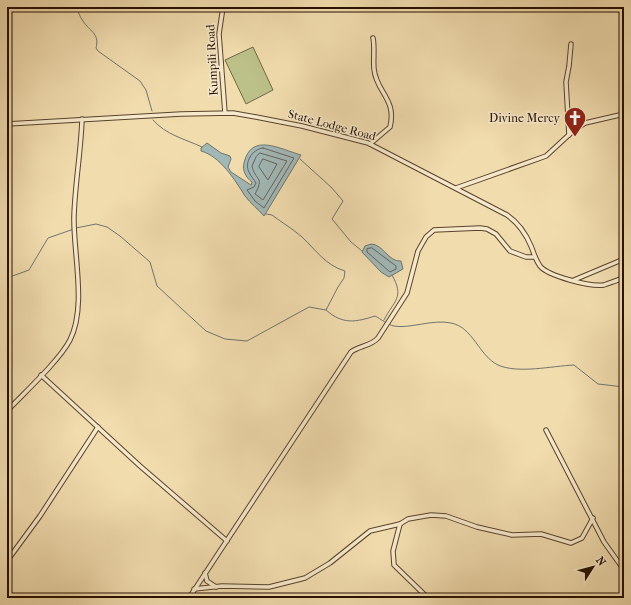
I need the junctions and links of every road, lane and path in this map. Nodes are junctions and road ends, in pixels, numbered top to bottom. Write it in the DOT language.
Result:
graph roads {
  1 [pos="223,7"];
  2 [pos="373,38"];
  3 [pos="571,44"];
  4 [pos="225,113"];
  5 [pos="624,114"];
  6 [pos="82,119"];
  7 [pos="7,124"];
  8 [pos="569,135"];
  9 [pos="370,144"];
  10 [pos="456,188"];
  11 [pos="534,257"];
  12 [pos="624,259"];
  13 [pos="624,278"];
  14 [pos="574,280"];
  15 [pos="41,374"];
  16 [pos="7,411"];
  17 [pos="98,428"];
  18 [pos="546,430"];
  19 [pos="593,518"];
  20 [pos="400,524"];
  21 [pos="227,540"];
  22 [pos="7,561"];
  23 [pos="624,570"];
  24 [pos="205,573"];
  25 [pos="217,587"];
  26 [pos="194,590"];
  27 [pos="189,598"];
  28 [pos="428,598"];
  1 -- 4 [label="street, Kumpili Road"];
  2 -- 9 [label="street"];
  3 -- 8 [label="street"];
  4 -- 6 [label="street, State Lodge Road"];
  4 -- 9 [label="street, State Lodge Road"];
  5 -- 8 [label="street"];
  6 -- 7 [label="street, State Lodge Road"];
  6 -- 15 [label="street"];
  8 -- 10 [label="street"];
  9 -- 10 [label="street, State Lodge Road"];
  10 -- 11 [label="street, State Lodge Road"];
  11 -- 14 [label="street, State Lodge Road"];
  11 -- 21 [label="street"];
  12 -- 14 [label="street"];
  13 -- 14 [label="street, State Lodge Road"];
  15 -- 16 [label="street"];
  15 -- 17 [label="street"];
  17 -- 21 [label="street"];
  17 -- 22 [label="street"];
  18 -- 19 [label="street"];
  19 -- 20 [label="street"];
  19 -- 23 [label="street"];
  20 -- 25 [label="street"];
  20 -- 28 [label="street"];
  21 -- 24 [label="street"];
  24 -- 25 [label="street"];
  24 -- 26 [label="street"];
  25 -- 26 [label="street"];
  26 -- 27 [label="street"];
}
